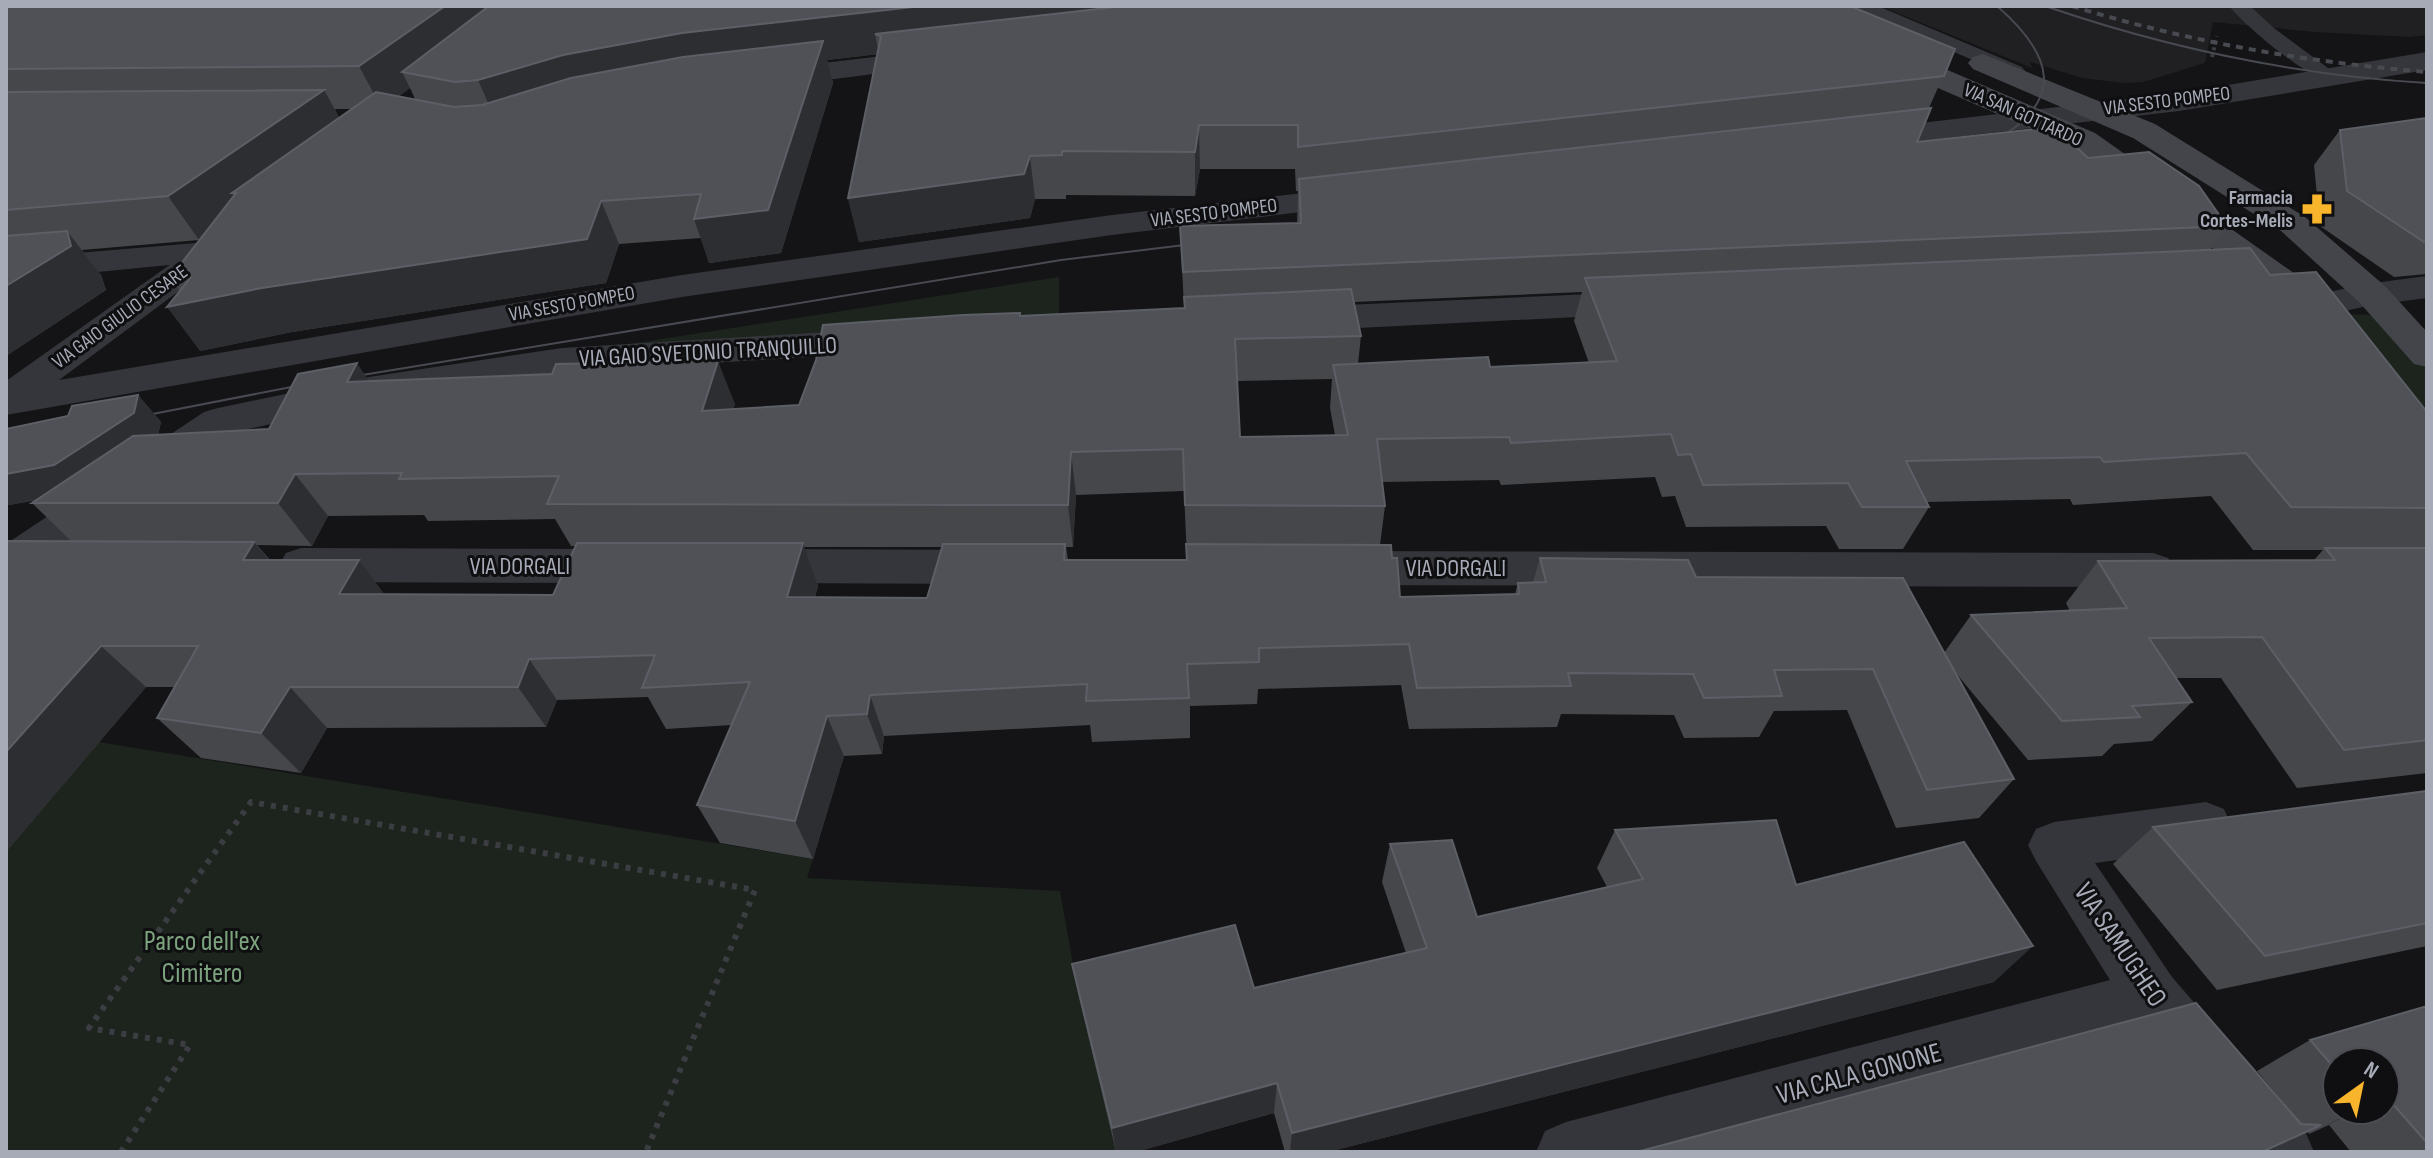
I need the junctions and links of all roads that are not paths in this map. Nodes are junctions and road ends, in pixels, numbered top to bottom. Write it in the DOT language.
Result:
graph roads {
  1 [pos="1774,6"];
  2 [pos="1849,6"];
  3 [pos="1862,6"];
  4 [pos="2239,6"];
  5 [pos="962,56"];
  6 [pos="2427,61"];
  7 [pos="2330,77"];
  8 [pos="2020,79"];
  9 [pos="743,82"];
  10 [pos="2096,111"];
  11 [pos="2032,117"];
  12 [pos="1832,142"];
  13 [pos="1394,193"];
  14 [pos="244,227"];
  15 [pos="2225,239"];
  16 [pos="208,253"];
  17 [pos="6,270"];
  18 [pos="2215,277"];
  19 [pos="2427,287"];
  20 [pos="2372,294"];
  21 [pos="1679,301"];
  22 [pos="2317,306"];
  23 [pos="1269,320"];
  24 [pos="2346,335"];
  25 [pos="907,340"];
  26 [pos="2427,355"];
  27 [pos="6,401"];
  28 [pos="7,564"];
  29 [pos="72,564"];
  30 [pos="263,565"];
  31 [pos="661,566"];
  32 [pos="709,566"];
  33 [pos="1043,567"];
  34 [pos="1297,568"];
  35 [pos="2188,570"];
  36 [pos="2256,819"];
  37 [pos="2152,996"];
  38 [pos="1566,1152"];
  39 [pos="2284,1152"];
  1 -- 11 [label="main road, VIA SAN GOTTARDO"];
  2 -- 8 [label="main road, VIA SAN GOTTARDO"];
  3 -- 8 [label="lane"];
  4 -- 7 [label="lane"];
  5 -- 9 [label="street"];
  6 -- 7 [label="street, VIA SESTO POMPEO"];
  7 -- 10 [label="street, VIA SESTO POMPEO"];
  8 -- 10 [label="main road, VIA SAN GOTTARDO"];
  10 -- 11 [label="street, VIA SESTO POMPEO"];
  10 -- 20 [label="main road, VIA SAN GOTTARDO"];
  11 -- 12 [label="street, VIA SESTO POMPEO"];
  11 -- 15 [label="main road, VIA SAN GOTTARDO"];
  13 -- 27 [label="street, VIA SESTO POMPEO"];
  14 -- 16 [label="street, VIA GAIO GIULIO CESARE"];
  15 -- 18 [label="street"];
  15 -- 22 [label="main road, VIA SAN GOTTARDO"];
  16 -- 17 [label="street"];
  16 -- 27 [label="street, VIA GAIO GIULIO CESARE"];
  19 -- 20 [label="street"];
  20 -- 22 [label="street"];
  20 -- 26 [label="main road, VIA SAN GOTTARDO"];
  21 -- 23 [label="street"];
  22 -- 24 [label="main road, VIA SAN GOTTARDO"];
  25 -- 28 [label="street, VIA GAIO SVETONIO TRANQUILLO"];
  28 -- 29 [label="street"];
  30 -- 31 [label="street, VIA DORGALI"];
  32 -- 33 [label="street"];
  34 -- 35 [label="street, VIA DORGALI"];
  36 -- 37 [label="street, VIA SAMUGHEO"];
  37 -- 38 [label="street, VIA CALA GONONE"];
  37 -- 39 [label="street, VIA SAMUGHEO"];
}
